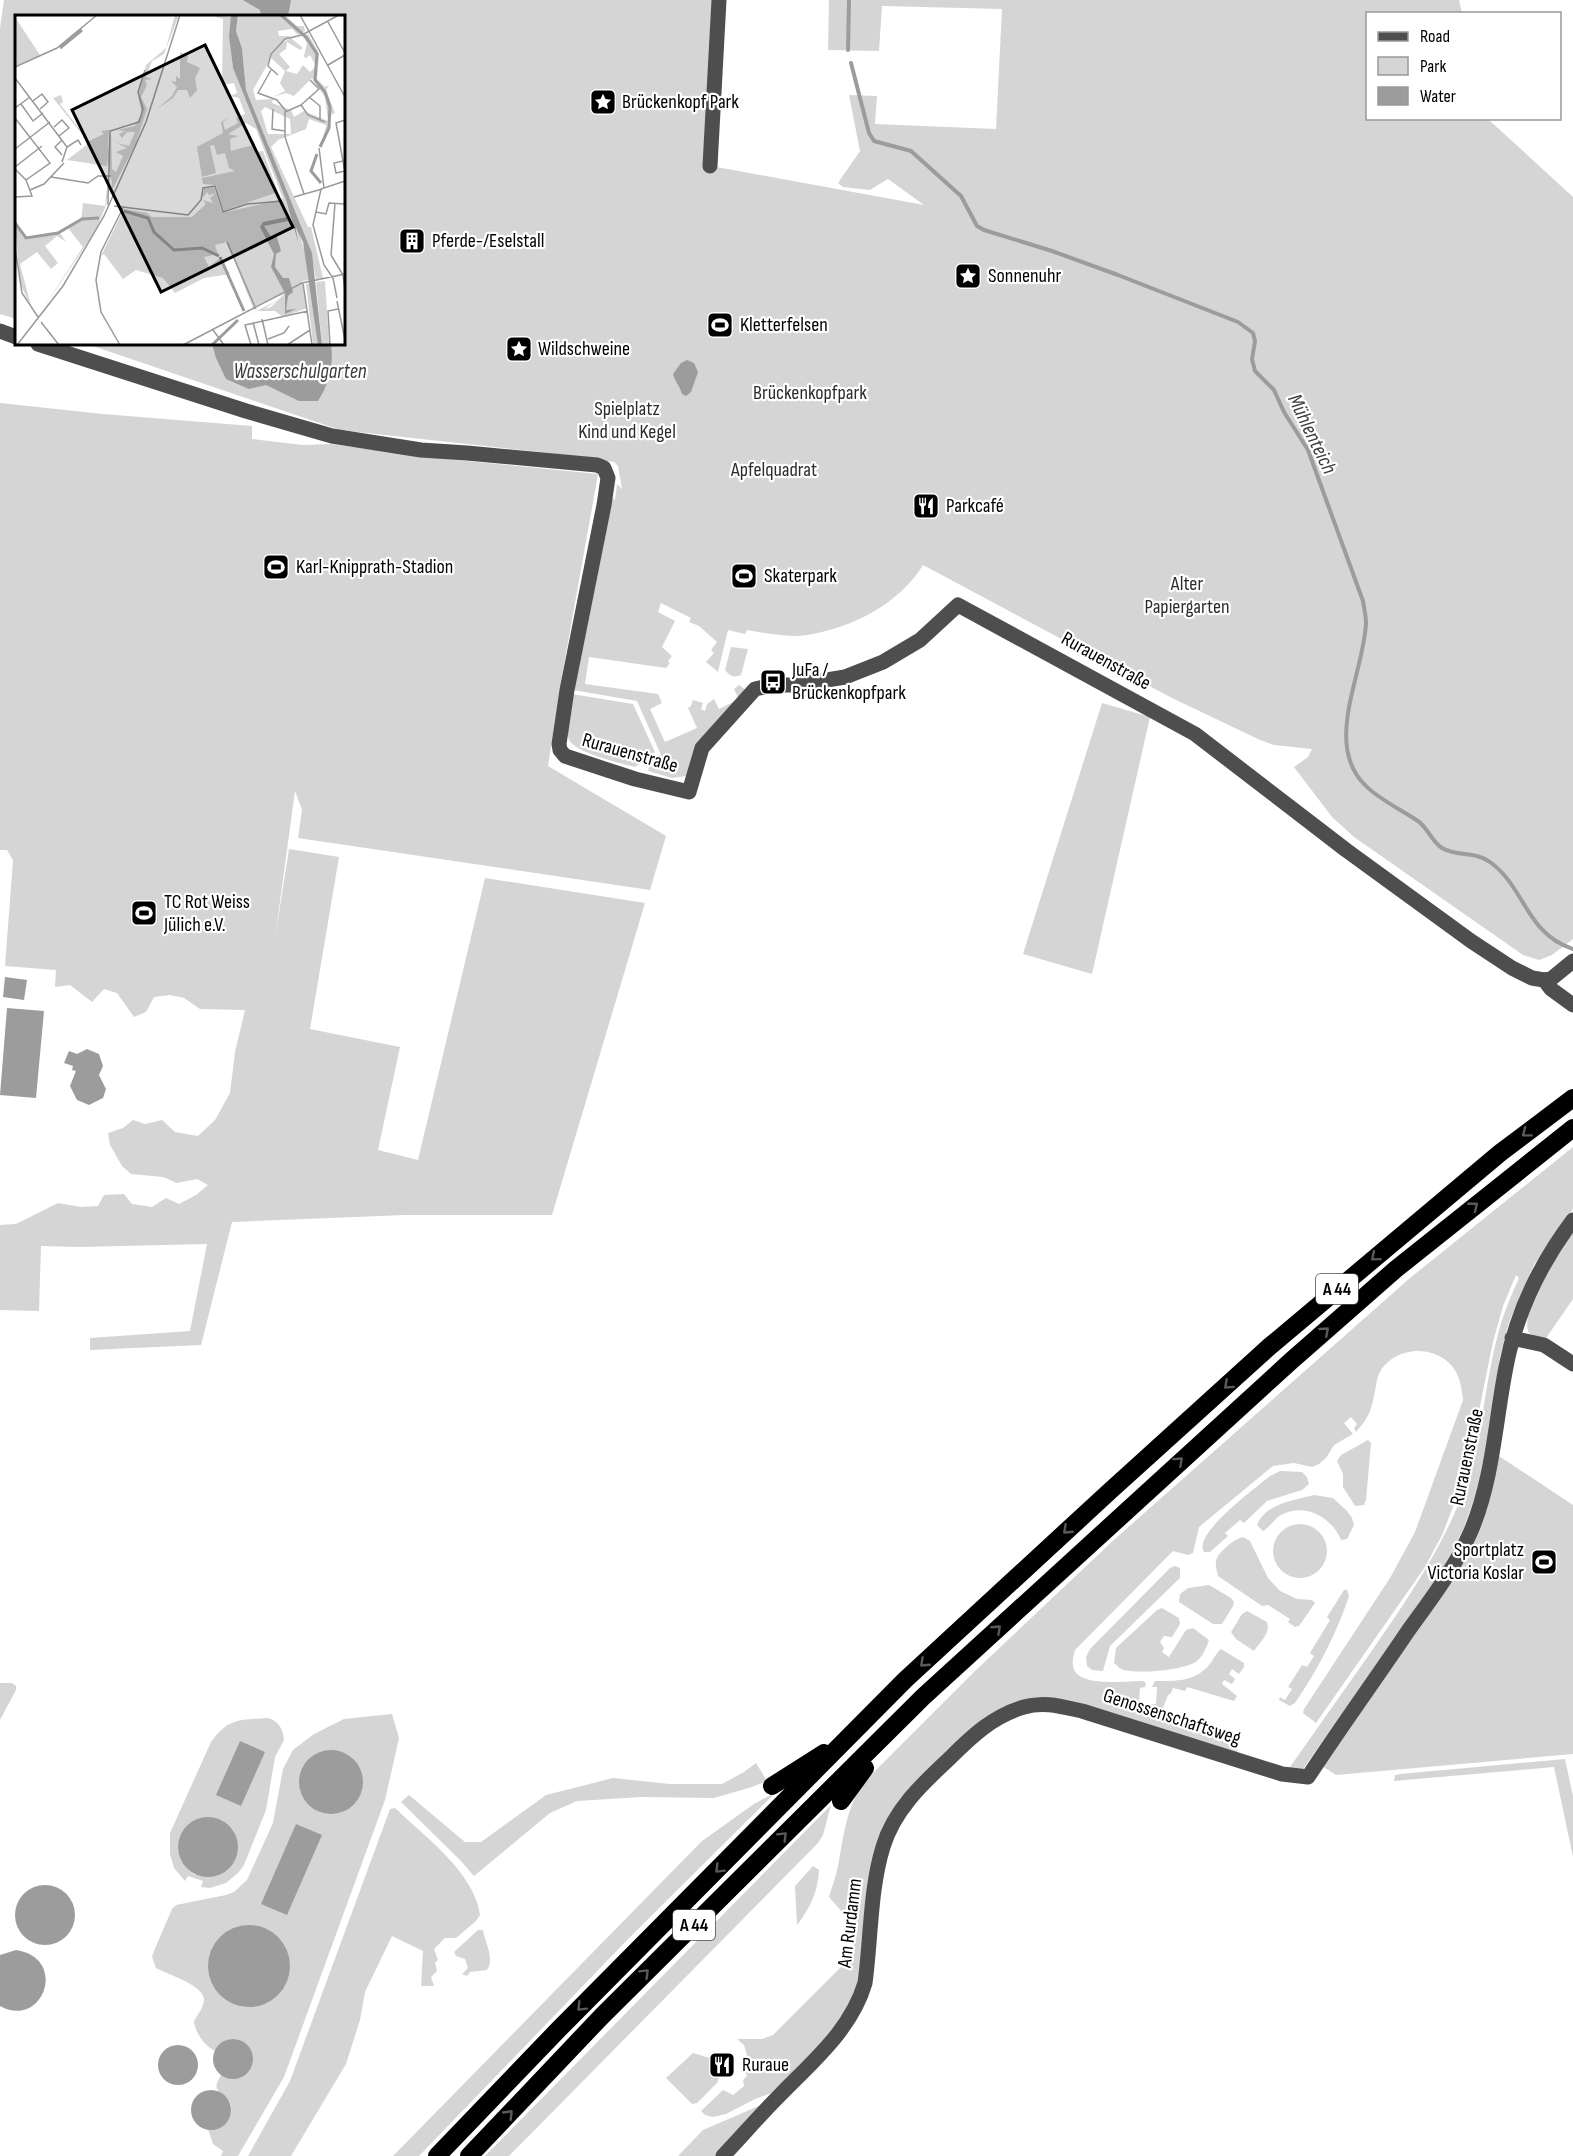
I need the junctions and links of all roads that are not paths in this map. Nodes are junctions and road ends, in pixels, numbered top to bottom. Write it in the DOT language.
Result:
graph roads {
  1 [pos="718,0"];
  2 [pos="710,166"];
  3 [pos="0,331"];
  4 [pos="15,336"];
  5 [pos="41,345"];
  6 [pos="1573,961"];
  7 [pos="1544,980"];
  8 [pos="1573,1005"];
  9 [pos="1573,1098"];
  10 [pos="1573,1128"];
  11 [pos="1573,1220"];
  12 [pos="1512,1338"];
  13 [pos="1573,1364"];
  14 [pos="923,1697"];
  15 [pos="1023,1707"];
  16 [pos="849,1738"];
  17 [pos="1308,1777"];
  18 [pos="772,1786"];
  19 [pos="842,1801"];
  20 [pos="437,2156"];
  21 [pos="469,2156"];
  22 [pos="723,2156"];
  1 -- 2 [label="street"];
  3 -- 4 [label="street"];
  5 -- 7 [label="street, Rurauenstraße"];
  6 -- 7 [label="street"];
  7 -- 8 [label="street, Rurauenstraße"];
  9 -- 16 [label="highway, A 44, one-way"];
  14 -- 10 [label="highway, A 44, one-way"];
  11 -- 12 [label="street, Rurauenstraße"];
  12 -- 13 [label="street"];
  12 -- 17 [label="street, Rurauenstraße"];
  14 -- 19 [label="highway"];
  21 -- 14 [label="highway, A 44, one-way"];
  15 -- 17 [label="street, Genossenschaftsweg"];
  15 -- 22 [label="street, Am Rurdamm"];
  16 -- 18 [label="highway"];
  16 -- 20 [label="highway, A 44, one-way"];
}
